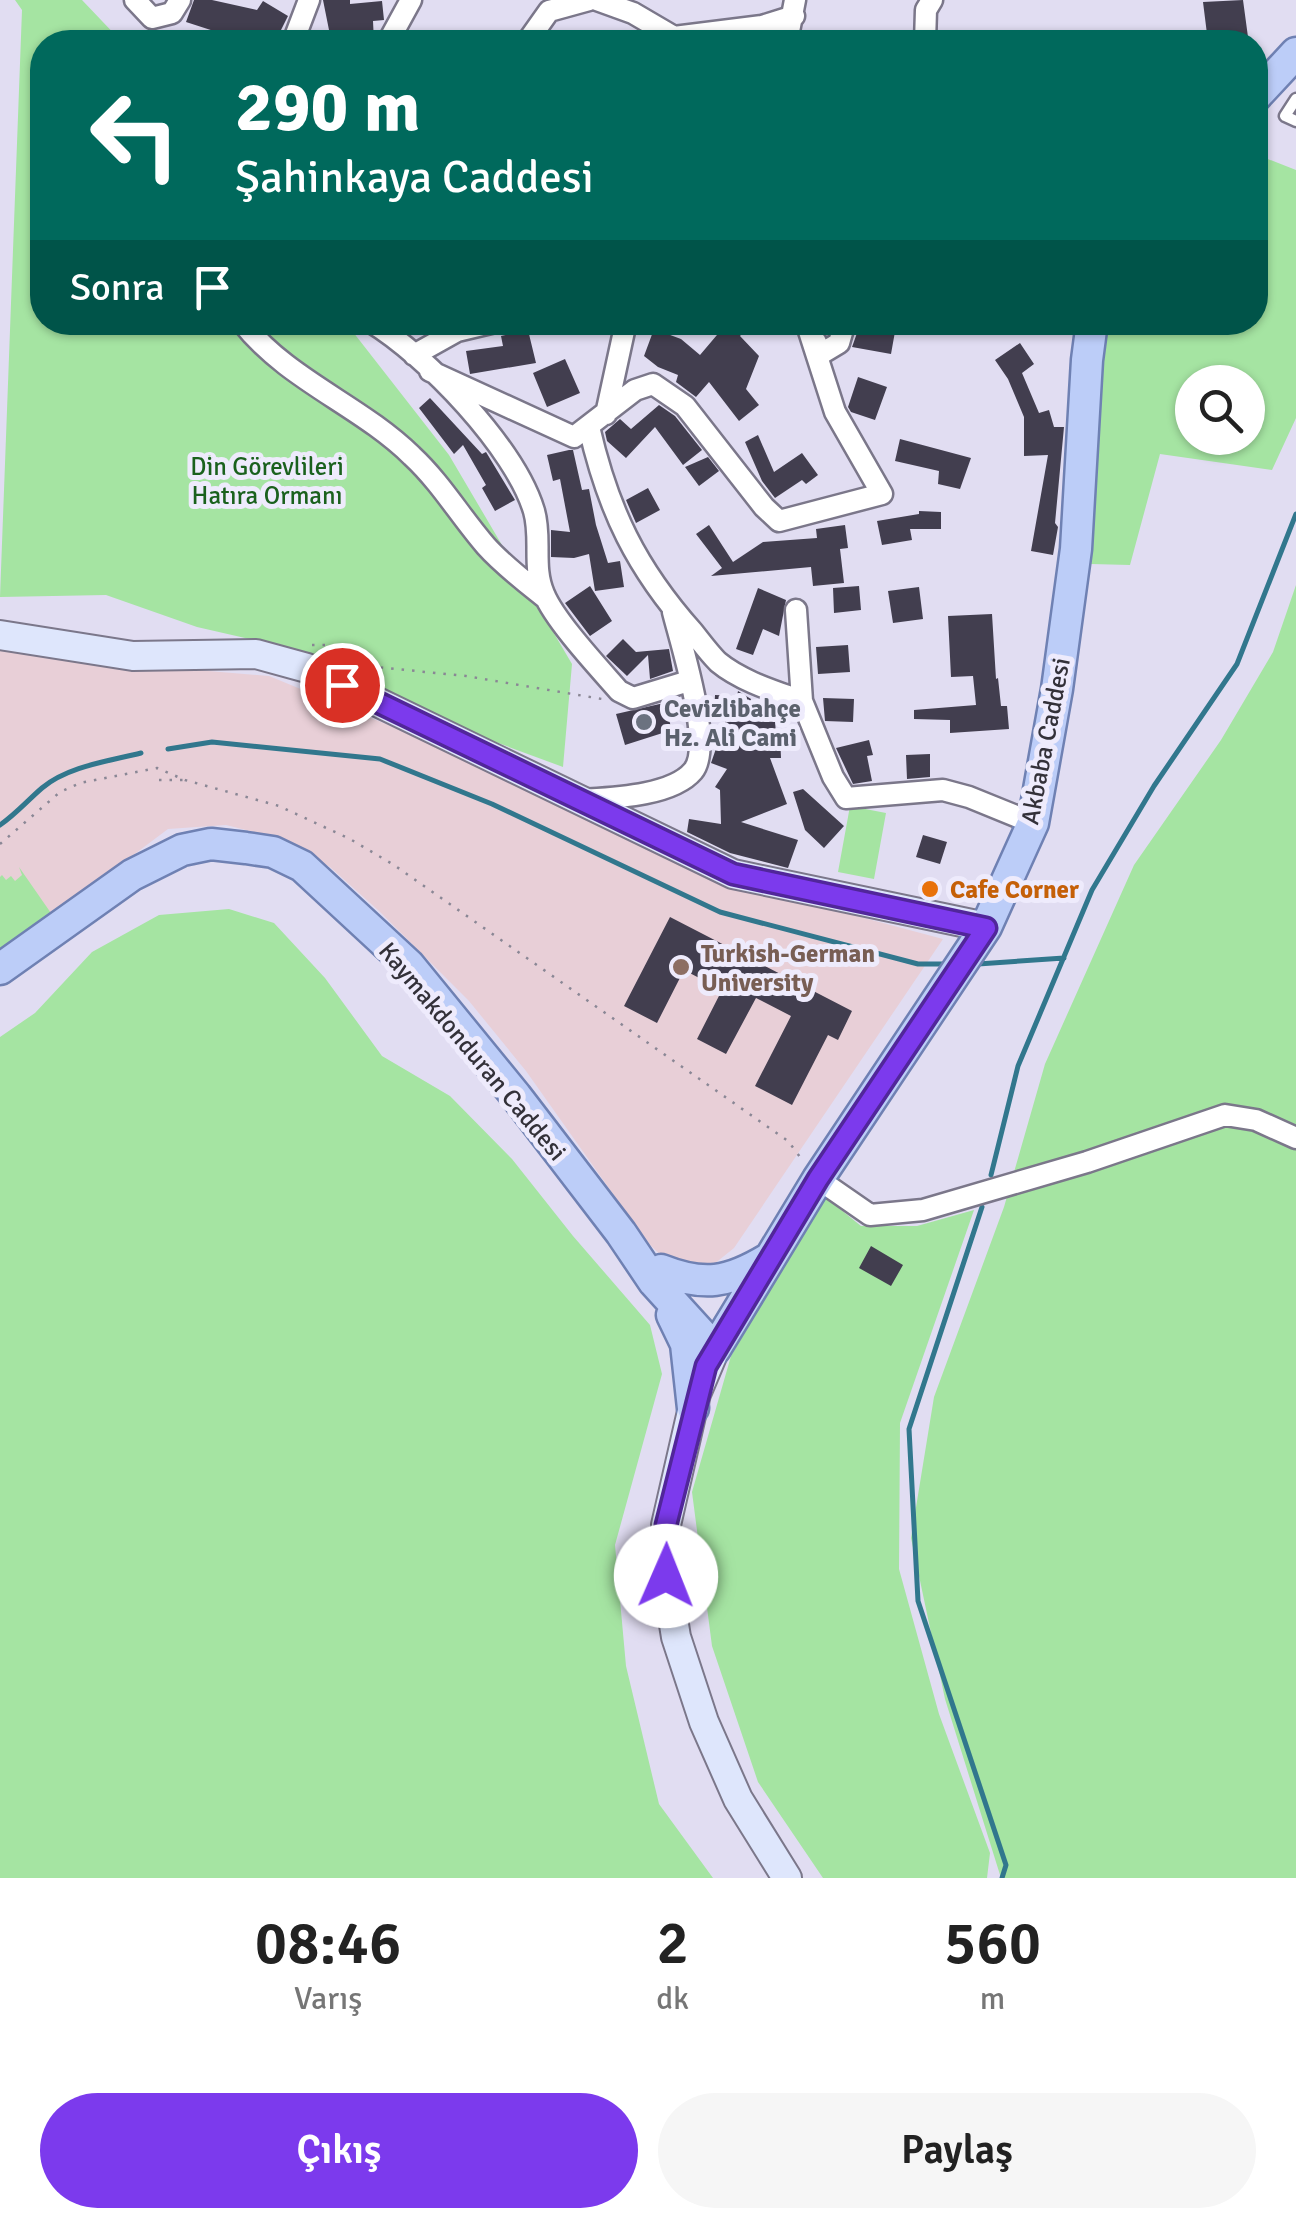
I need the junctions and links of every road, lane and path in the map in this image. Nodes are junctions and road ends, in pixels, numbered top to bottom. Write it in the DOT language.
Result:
graph roads {
  1 [pos="134,0"];
  2 [pos="180,0"];
  3 [pos="309,0"];
  4 [pos="412,0"];
  5 [pos="589,0"];
  6 [pos="597,0"];
  7 [pos="932,0"];
  8 [pos="794,8"];
  9 [pos="298,30"];
  10 [pos="395,30"];
  11 [pos="536,30"];
  12 [pos="662,30"];
  13 [pos="730,30"];
  14 [pos="925,30"];
  15 [pos="1296,53"];
  16 [pos="1268,83"];
  17 [pos="1296,99"];
  18 [pos="1296,121"];
  19 [pos="255,335"];
  20 [pos="393,335"];
  21 [pos="452,335"];
  22 [pos="622,335"];
  23 [pos="813,335"];
  24 [pos="841,335"];
  25 [pos="1090,335"];
  26 [pos="820,355"];
  27 [pos="414,356"];
  28 [pos="430,371"];
  29 [pos="597,420"];
  30 [pos="545,598"];
  31 [pos="673,610"];
  32 [pos="796,610"];
  33 [pos="0,635"];
  34 [pos="280,660"];
  35 [pos="689,681"];
  36 [pos="633,698"];
  37 [pos="802,701"];
  38 [pos="159,780"];
  39 [pos="184,780"];
  40 [pos="579,800"];
  41 [pos="1034,824"];
  42 [pos="0,844"];
  43 [pos="986,928"];
  44 [pos="0,969"];
  45 [pos="1296,1138"];
  46 [pos="818,1179"];
  47 [pos="770,1257"];
  48 [pos="657,1276"];
  49 [pos="720,1340"];
  50 [pos="693,1408"];
  51 [pos="787,1878"];
  1 -- 2 [label="street"];
  3 -- 9 [label="street"];
  4 -- 10 [label="street"];
  5 -- 11 [label="street"];
  6 -- 12 [label="street"];
  7 -- 14 [label="street"];
  8 -- 13 [label="street"];
  15 -- 16 [label="main road"];
  17 -- 18 [label="lane"];
  19 -- 30 [label="street"];
  20 -- 27 [label="street"];
  21 -- 27 [label="street"];
  22 -- 29 [label="street"];
  23 -- 26 [label="street"];
  24 -- 26 [label="street"];
  25 -- 41 [label="main road, Akbaba Caddesi"];
  26 -- 29 [label="street"];
  27 -- 28 [label="street"];
  28 -- 29 [label="street"];
  28 -- 30 [label="street"];
  29 -- 31 [label="street"];
  30 -- 36 [label="street"];
  31 -- 35 [label="street"];
  31 -- 37 [label="street"];
  32 -- 37 [label="street"];
  33 -- 34 [label="street"];
  34 -- 36 [label="path"];
  34 -- 40 [label="street"];
  35 -- 36 [label="street"];
  35 -- 40 [label="street"];
  37 -- 41 [label="street"];
  38 -- 39 [label="path"];
  39 -- 42 [label="path"];
  39 -- 46 [label="path"];
  40 -- 43 [label="street"];
  41 -- 43 [label="main road, Akbaba Caddesi"];
  43 -- 46 [label="main road, Akbaba Caddesi"];
  44 -- 48 [label="main road, Kaymakdonduran Caddesi"];
  45 -- 46 [label="street"];
  46 -- 47 [label="main road, Akbaba Caddesi"];
  47 -- 48 [label="main road"];
  47 -- 49 [label="main road, Akbaba Caddesi"];
  48 -- 49 [label="main road"];
  48 -- 50 [label="main road"];
  49 -- 50 [label="street, Akbaba Caddesi"];
  50 -- 51 [label="street, Akbaba Caddesi"];
}
